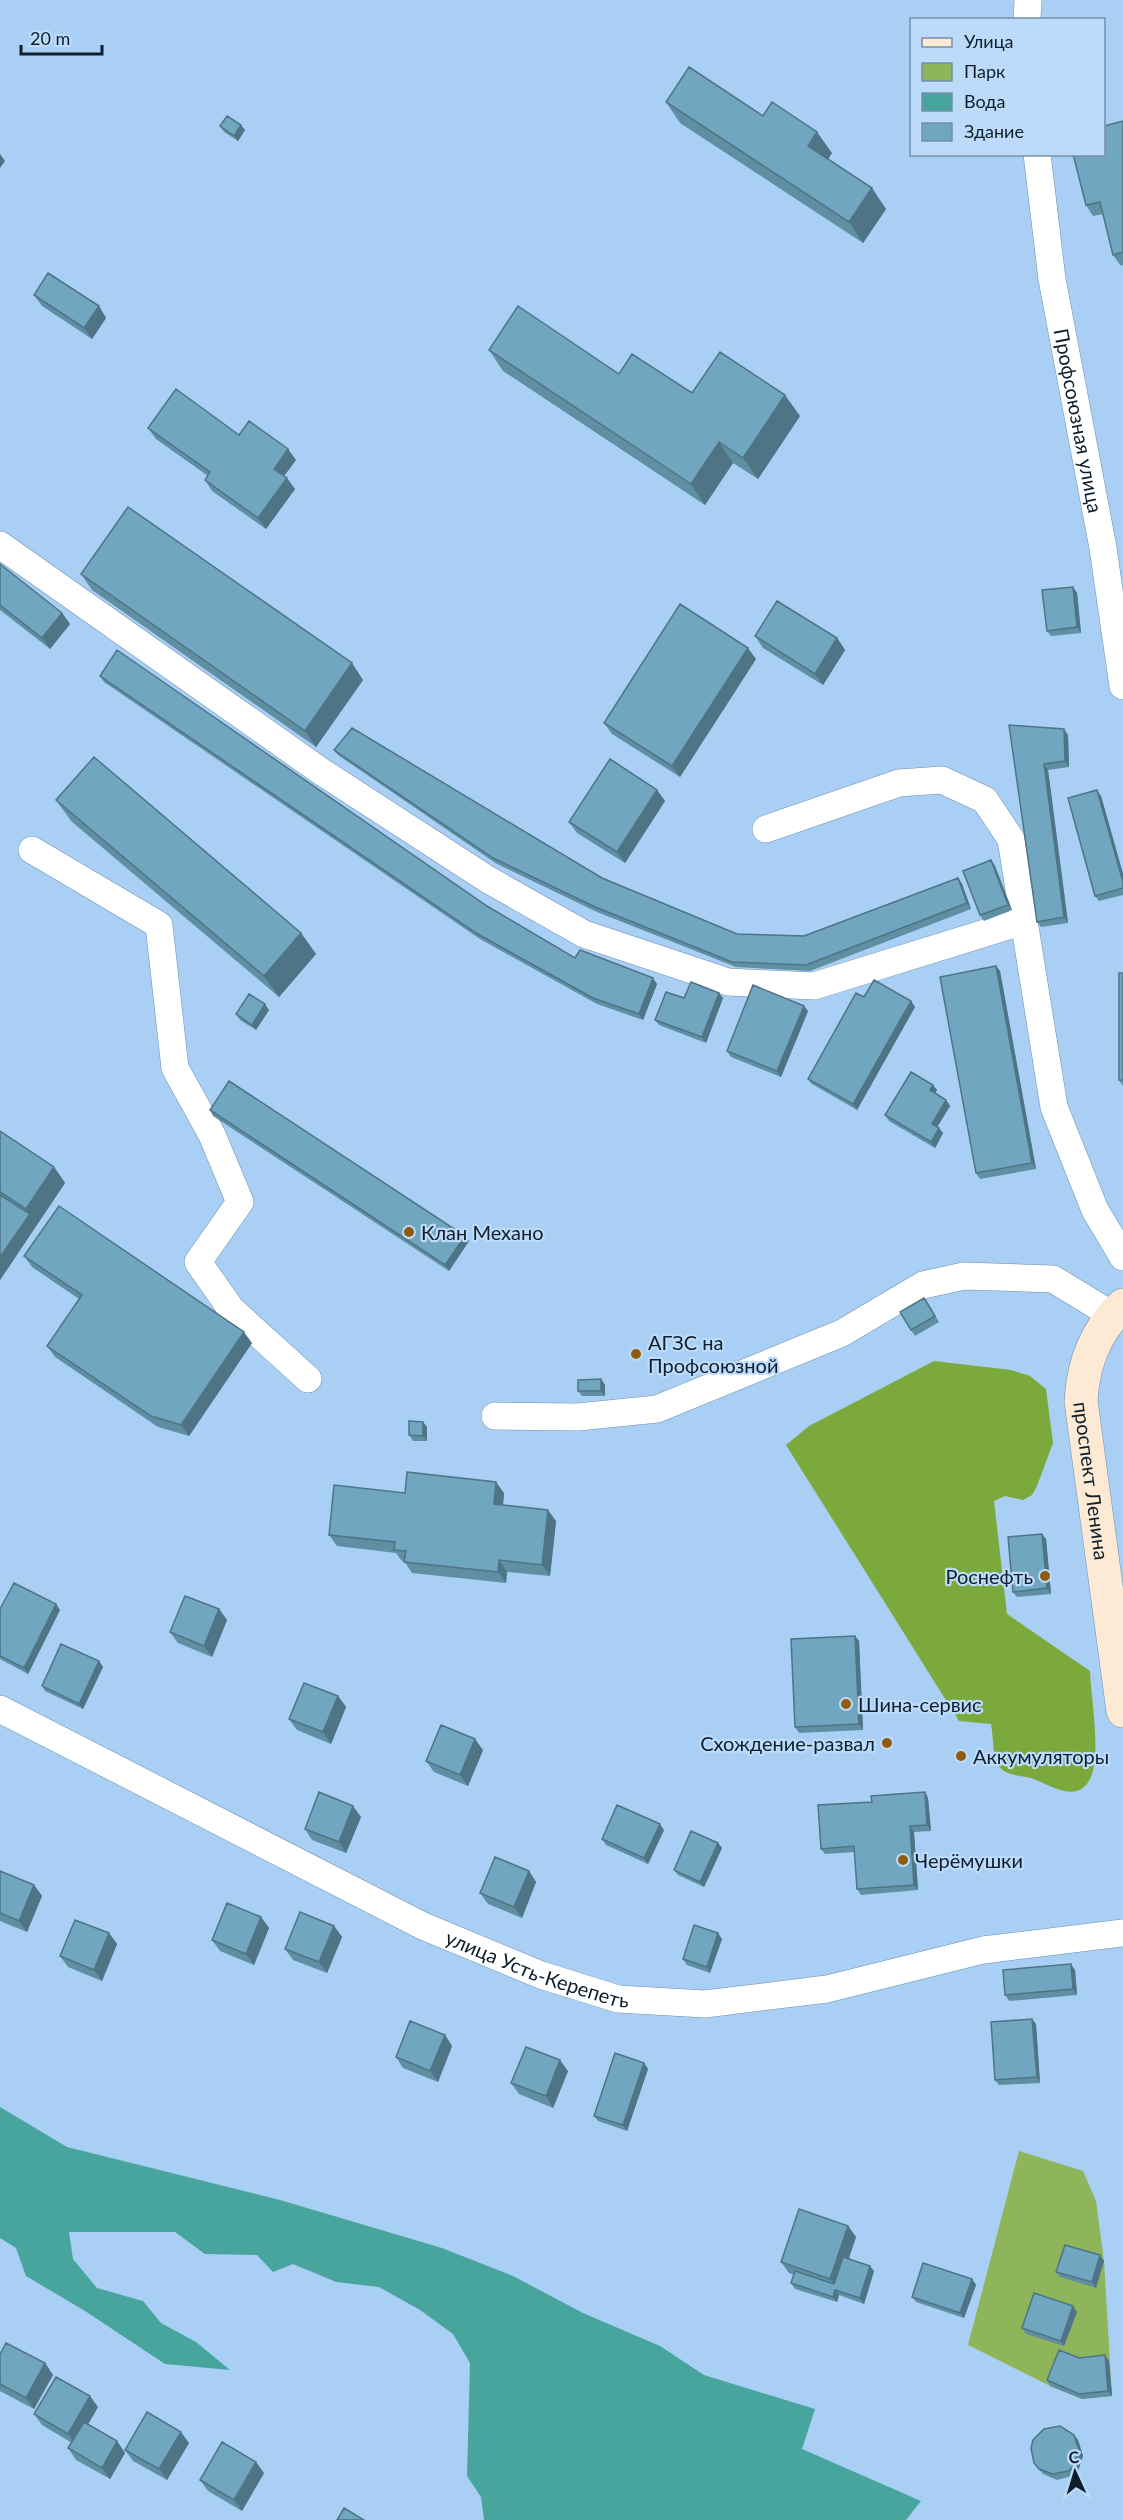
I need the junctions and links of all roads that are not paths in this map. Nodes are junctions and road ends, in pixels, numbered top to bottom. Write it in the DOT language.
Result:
graph roads {
  1 [pos="1029,0"];
  2 [pos="1027,18"];
  3 [pos="1037,156"];
  4 [pos="0,545"];
  5 [pos="1123,686"];
  6 [pos="766,829"];
  7 [pos="32,850"];
  8 [pos="1024,921"];
  9 [pos="1123,1257"];
  10 [pos="1117,1310"];
  11 [pos="308,1379"];
  12 [pos="495,1416"];
  13 [pos="0,1709"];
  14 [pos="1123,1712"];
  15 [pos="1123,1933"];
  1 -- 2 [label="street"];
  3 -- 5 [label="street, Профсоюзная улица"];
  4 -- 8 [label="street"];
  6 -- 8 [label="street"];
  7 -- 11 [label="street"];
  8 -- 9 [label="street"];
  10 -- 12 [label="street"];
  10 -- 14 [label="main road, проспект Ленина"];
  13 -- 15 [label="street, улица Усть-Керепеть"];
}
